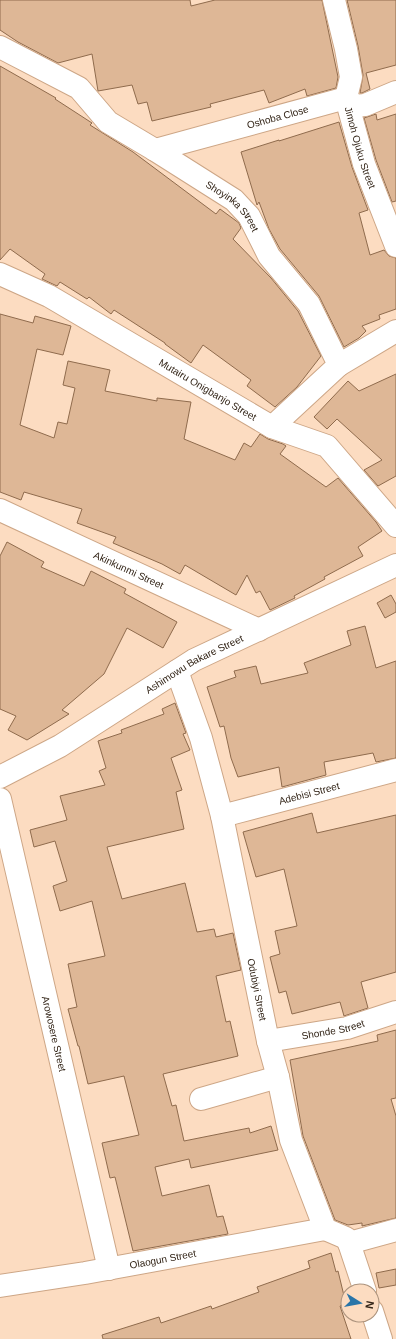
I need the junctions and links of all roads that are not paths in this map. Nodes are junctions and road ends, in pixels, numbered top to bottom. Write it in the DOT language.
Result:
graph roads {
  1 [pos="334,0"];
  2 [pos="0,47"];
  3 [pos="396,92"];
  4 [pos="346,98"];
  5 [pos="155,150"];
  6 [pos="396,246"];
  7 [pos="0,274"];
  8 [pos="396,331"];
  9 [pos="339,365"];
  10 [pos="272,427"];
  11 [pos="0,510"];
  12 [pos="396,526"];
  13 [pos="396,565"];
  14 [pos="259,630"];
  15 [pos="177,671"];
  16 [pos="396,770"];
  17 [pos="0,777"];
  18 [pos="0,799"];
  19 [pos="222,816"];
  20 [pos="396,1012"];
  21 [pos="268,1041"];
  22 [pos="278,1076"];
  23 [pos="201,1099"];
  24 [pos="325,1229"];
  25 [pos="396,1230"];
  26 [pos="349,1243"];
  27 [pos="109,1269"];
  28 [pos="362,1283"];
  29 [pos="0,1286"];
  30 [pos="376,1323"];
  31 [pos="381,1339"];
  1 -- 4 [label="street, Jimoh Ojuku Street"];
  2 -- 5 [label="street, Shoyinka Street"];
  3 -- 4 [label="street"];
  4 -- 5 [label="street, Oshoba Close"];
  4 -- 6 [label="street, Jimoh Ojuku Street"];
  5 -- 9 [label="street, Shoyinka Street"];
  7 -- 10 [label="street, Mutairu Onigbanjo Street"];
  8 -- 9 [label="street"];
  9 -- 10 [label="street"];
  10 -- 12 [label="street, Mutairu Onigbanjo Street"];
  11 -- 14 [label="street, Akinkunmi Street"];
  13 -- 14 [label="street, Ashimowu Bakare Street"];
  14 -- 15 [label="street, Ashimowu Bakare Street"];
  15 -- 17 [label="street, Ashimowu Bakare Street"];
  15 -- 19 [label="street, Odubiyi Street"];
  16 -- 19 [label="street, Adebisi Street"];
  18 -- 27 [label="street, Arowosere Street"];
  19 -- 21 [label="street, Odubiyi Street"];
  20 -- 21 [label="street, Shonde Street"];
  21 -- 22 [label="street, Odubiyi Street"];
  22 -- 23 [label="street"];
  22 -- 24 [label="street, Odubiyi Street"];
  24 -- 26 [label="street"];
  24 -- 27 [label="street, Olaogun Street"];
  25 -- 26 [label="street"];
  26 -- 28 [label="street"];
  27 -- 29 [label="street, Olaogun Street"];
  30 -- 31 [label="street"];
}
